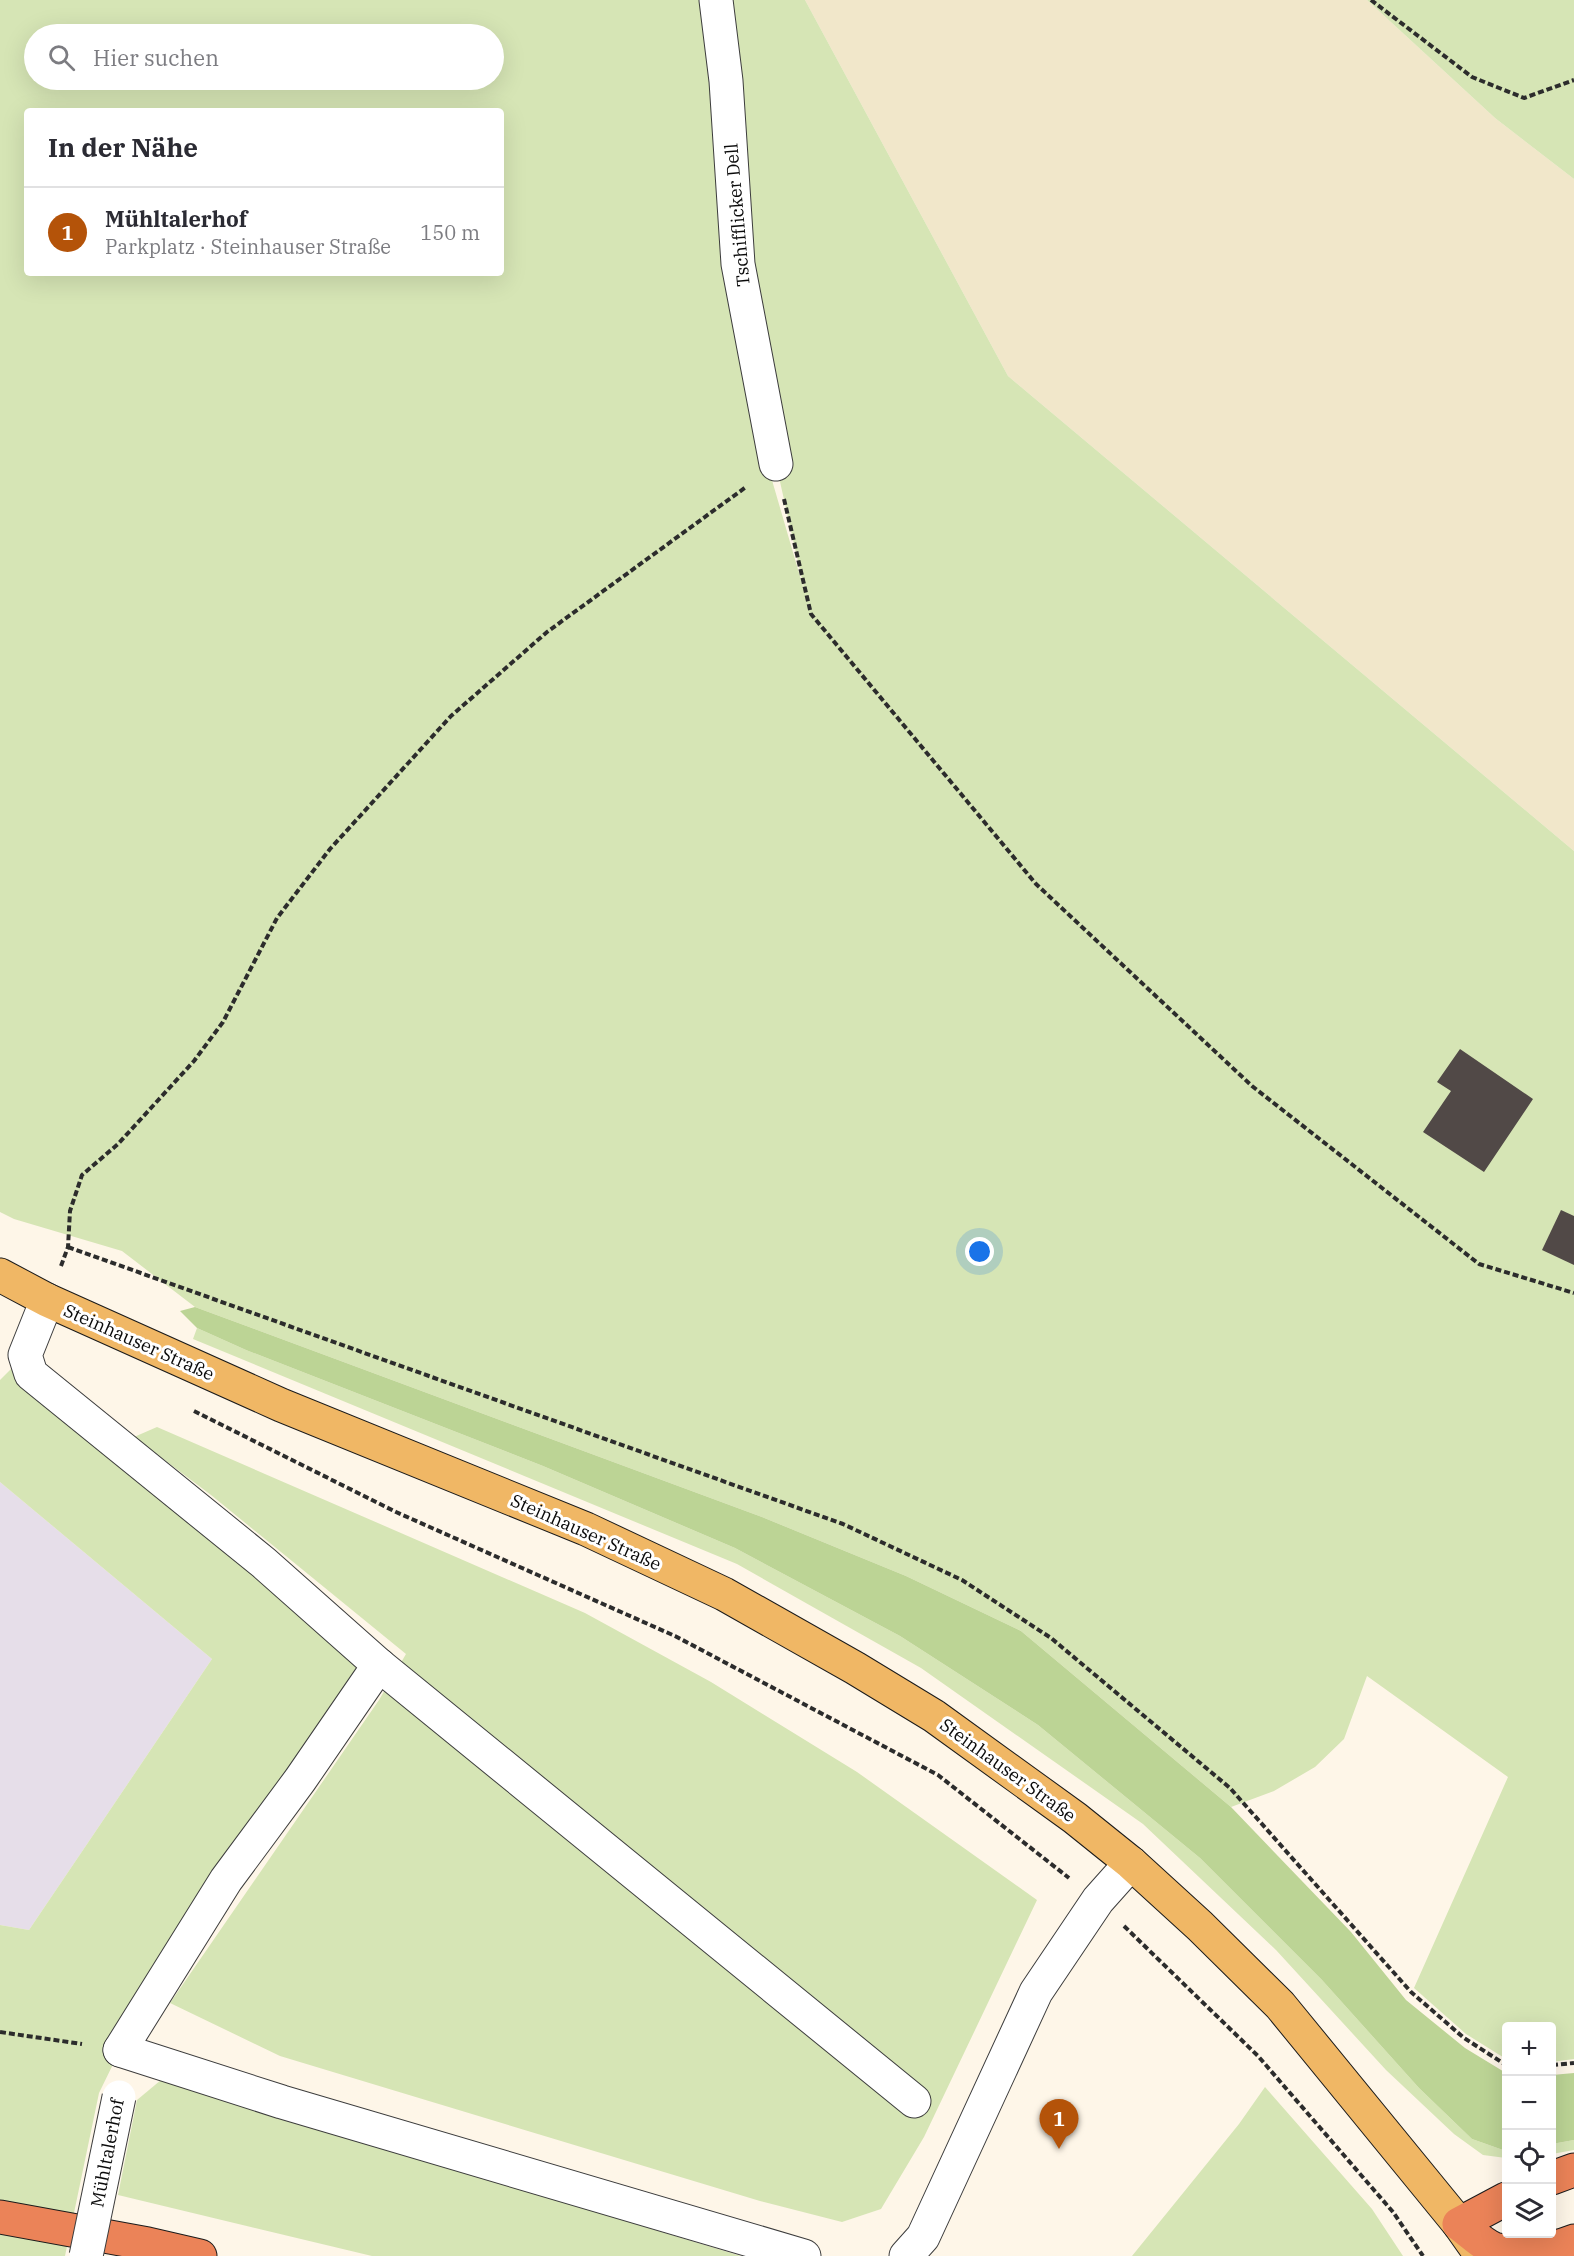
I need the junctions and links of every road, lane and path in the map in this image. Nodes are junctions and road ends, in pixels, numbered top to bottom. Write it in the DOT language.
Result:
graph roads {
  1 [pos="716,0"];
  2 [pos="1371,0"];
  3 [pos="1574,80"];
  4 [pos="776,464"];
  5 [pos="0,1275"];
  6 [pos="1574,1293"];
  7 [pos="47,1300"];
  8 [pos="193,1410"];
  9 [pos="379,1665"];
  10 [pos="1131,1863"];
  11 [pos="1098,1900"];
  12 [pos="0,2032"];
  13 [pos="120,2050"];
  14 [pos="1502,2062"];
  15 [pos="1574,2063"];
  16 [pos="1556,2065"];
  17 [pos="914,2101"];
  18 [pos="1574,2170"];
  19 [pos="1556,2176"];
  20 [pos="1502,2201"];
  21 [pos="0,2217"];
  22 [pos="1459,2224"];
  23 [pos="1574,2241"];
  24 [pos="86,2256"];
  25 [pos="200,2256"];
  26 [pos="804,2256"];
  27 [pos="906,2256"];
  28 [pos="1423,2256"];
  29 [pos="1482,2256"];
  1 -- 4 [label="lane, Tschifflicker Dell"];
  2 -- 3 [label="path"];
  4 -- 6 [label="path"];
  4 -- 14 [label="path"];
  5 -- 7 [label="main road, Steinhauser Straße"];
  7 -- 9 [label="lane"];
  7 -- 10 [label="main road, Steinhauser Straße"];
  8 -- 11 [label="path"];
  9 -- 13 [label="lane"];
  9 -- 17 [label="lane"];
  10 -- 11 [label="lane"];
  10 -- 22 [label="main road, Steinhauser Straße"];
  11 -- 27 [label="lane"];
  11 -- 28 [label="path"];
  12 -- 13 [label="path"];
  13 -- 24 [label="lane, Mühltalerhof, bridge"];
  13 -- 26 [label="lane"];
  15 -- 16 [label="path"];
  18 -- 19 [label="highway"];
  20 -- 22 [label="highway"];
  21 -- 25 [label="highway"];
  22 -- 23 [label="highway"];
  22 -- 29 [label="main road, Steinhauser Straße"];
}
